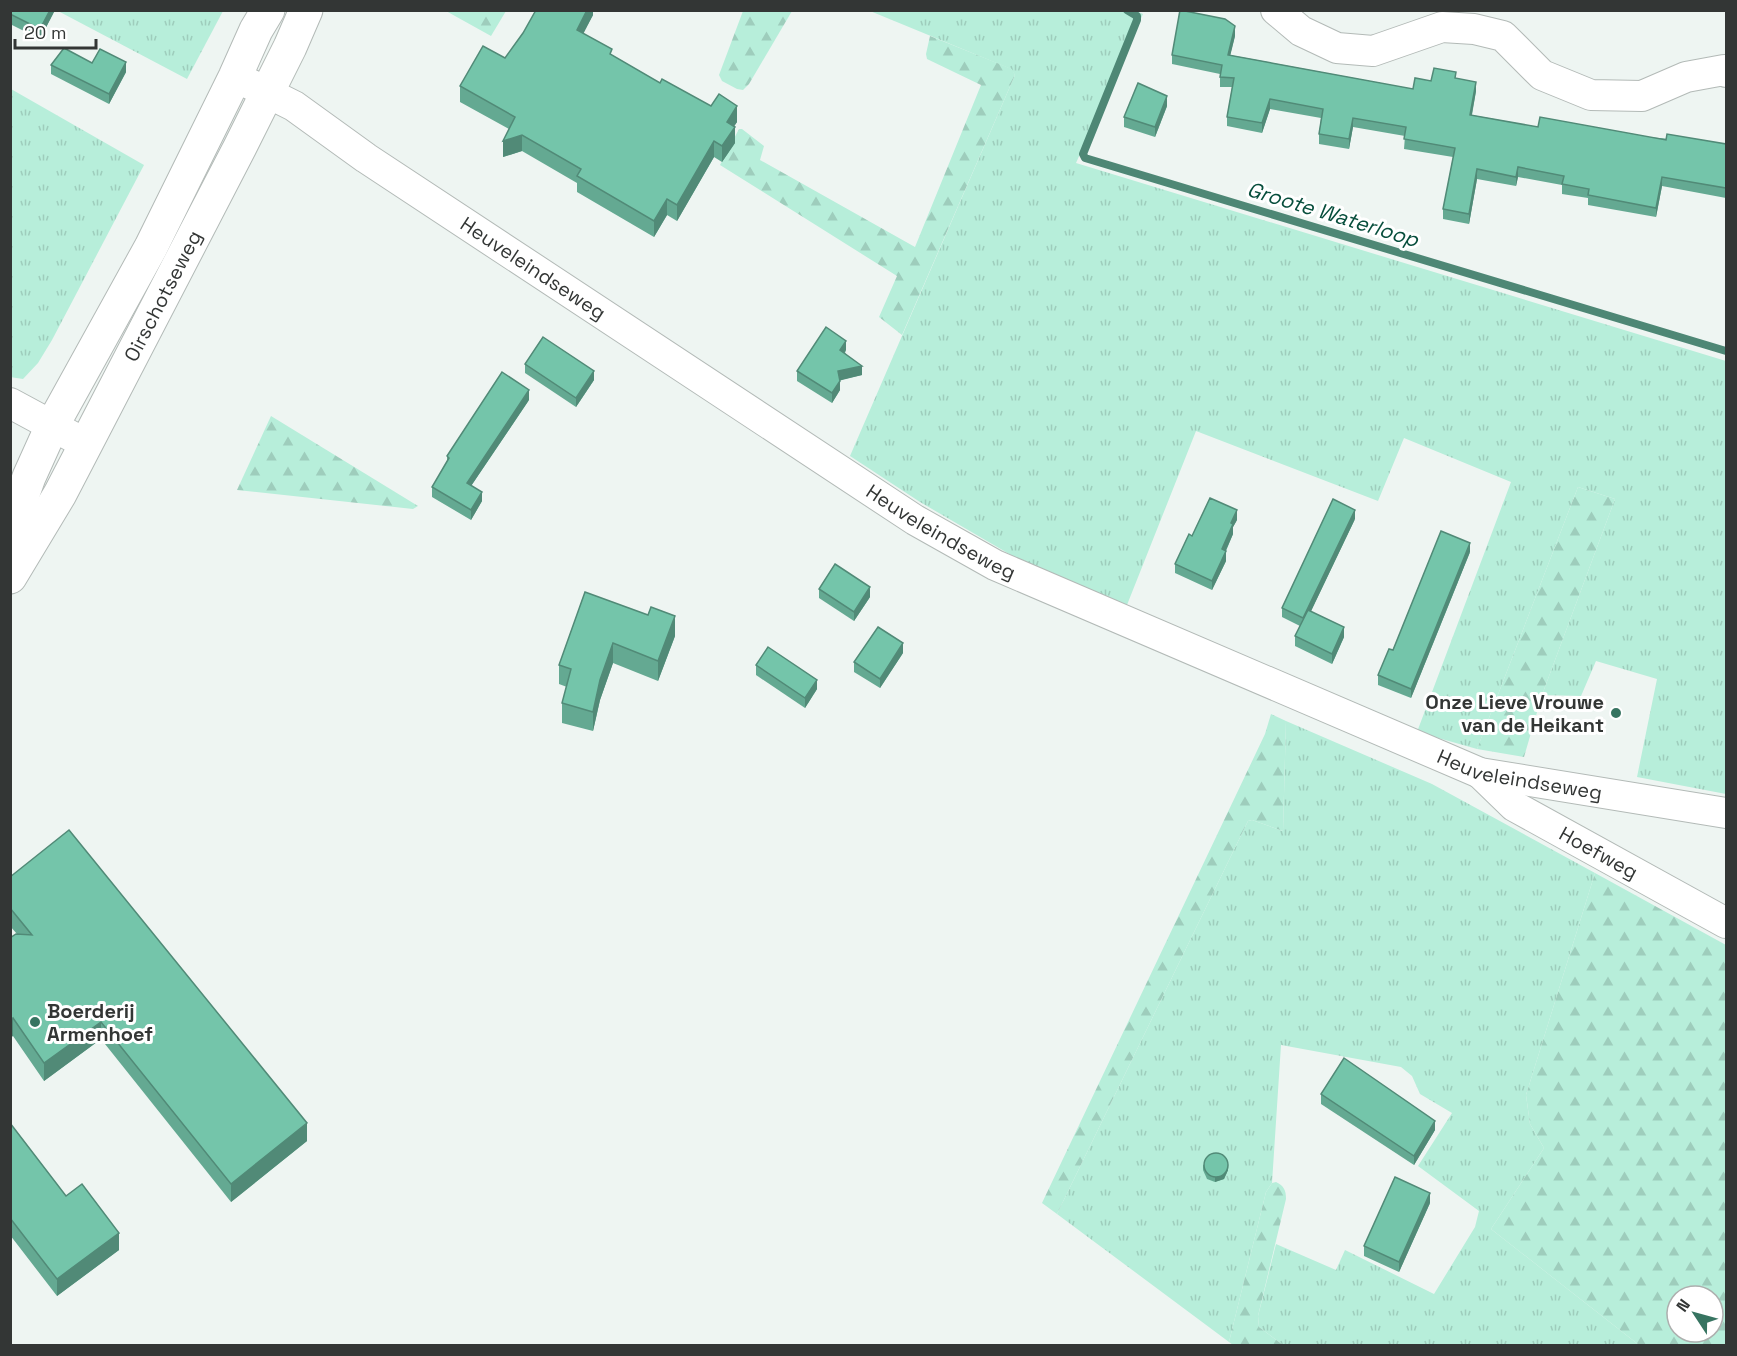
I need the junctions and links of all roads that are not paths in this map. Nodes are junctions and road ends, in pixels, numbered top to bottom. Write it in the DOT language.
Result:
graph roads {
  1 [pos="268,10"];
  2 [pos="306,10"];
  3 [pos="1276,10"];
  4 [pos="1476,20"];
  5 [pos="1726,67"];
  6 [pos="235,77"];
  7 [pos="267,93"];
  8 [pos="10,403"];
  9 [pos="51,426"];
  10 [pos="86,444"];
  11 [pos="10,530"];
  12 [pos="10,577"];
  13 [pos="1480,773"];
  14 [pos="1726,813"];
  15 [pos="1726,923"];
  1 -- 6 [label="main road, Oirschotseweg"];
  2 -- 7 [label="main road, Oirschotseweg"];
  3 -- 4 [label="street"];
  4 -- 5 [label="street"];
  6 -- 7 [label="street, Heuveleindseweg"];
  6 -- 9 [label="main road, Oirschotseweg"];
  7 -- 10 [label="main road, Oirschotseweg"];
  7 -- 13 [label="street, Heuveleindseweg"];
  8 -- 9 [label="street"];
  9 -- 10 [label="street"];
  9 -- 11 [label="main road, Oirschotseweg"];
  10 -- 12 [label="main road, Oirschotseweg"];
  13 -- 14 [label="street, Heuveleindseweg"];
  13 -- 15 [label="street, Hoefweg"];
}
